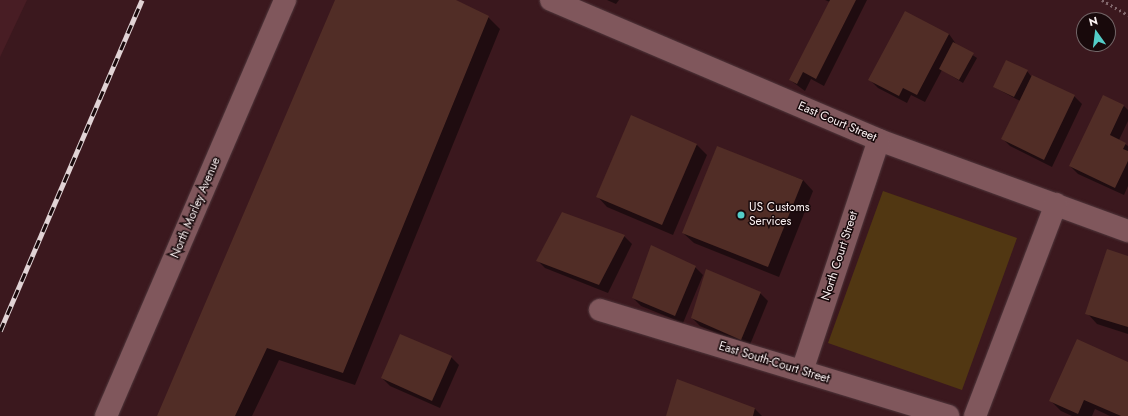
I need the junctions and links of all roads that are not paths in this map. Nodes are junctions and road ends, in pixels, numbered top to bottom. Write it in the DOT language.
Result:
graph roads {
  1 [pos="285,0"];
  2 [pos="551,0"];
  3 [pos="879,140"];
  4 [pos="1056,204"];
  5 [pos="1128,231"];
  6 [pos="600,310"];
  7 [pos="802,371"];
  8 [pos="106,416"];
  9 [pos="948,416"];
  10 [pos="975,416"];
  1 -- 8 [label="street, North Morley Avenue"];
  2 -- 3 [label="street, East Court Street"];
  3 -- 4 [label="street, East Court Street"];
  3 -- 7 [label="street, North Court Street"];
  4 -- 5 [label="street, East Court Street"];
  4 -- 10 [label="street"];
  6 -- 7 [label="street, East South-Court Street"];
  7 -- 9 [label="street, East South-Court Street"];
}
